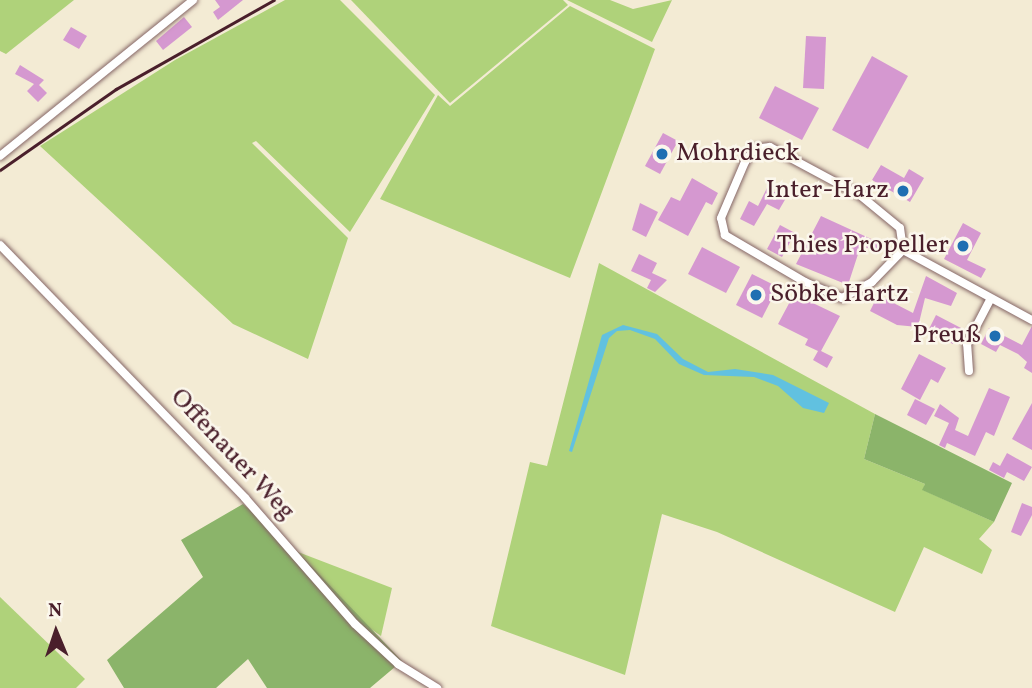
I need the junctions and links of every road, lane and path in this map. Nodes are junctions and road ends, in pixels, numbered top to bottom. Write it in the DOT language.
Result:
graph roads {
  1 [pos="193,0"];
  2 [pos="0,156"];
  3 [pos="0,245"];
  4 [pos="903,250"];
  5 [pos="990,300"];
  6 [pos="1032,320"];
  7 [pos="969,371"];
  8 [pos="437,688"];
  1 -- 2 [label="street"];
  3 -- 8 [label="street, Offenauer Weg"];
  4 -- 4 [label="street"];
  4 -- 5 [label="street"];
  5 -- 6 [label="street"];
  5 -- 7 [label="street"];
}
